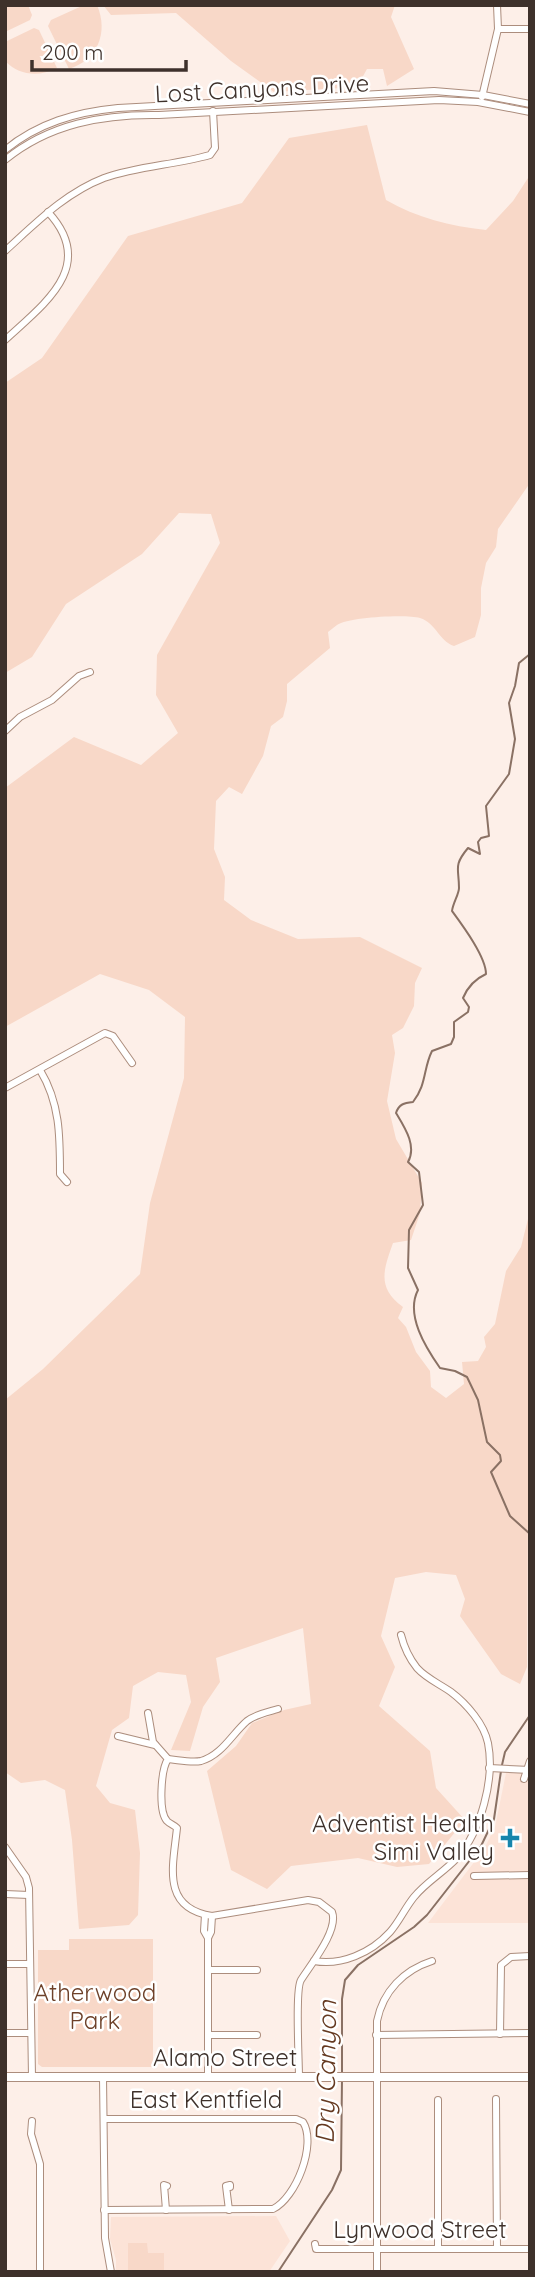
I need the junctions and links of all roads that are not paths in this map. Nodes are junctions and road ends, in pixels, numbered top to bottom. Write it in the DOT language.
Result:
graph roads {
  1 [pos="497,5"];
  2 [pos="498,29"];
  3 [pos="530,29"];
  4 [pos="482,98"];
  5 [pos="213,104"];
  6 [pos="530,104"];
  7 [pos="530,112"];
  8 [pos="213,113"];
  9 [pos="5,150"];
  10 [pos="5,160"];
  11 [pos="48,212"];
  12 [pos="5,251"];
  13 [pos="5,340"];
  14 [pos="90,672"];
  15 [pos="5,731"];
  16 [pos="132,1063"];
  17 [pos="40,1069"];
  18 [pos="5,1088"];
  19 [pos="67,1182"];
  20 [pos="401,1635"];
  21 [pos="278,1709"];
  22 [pos="148,1713"];
  23 [pos="118,1736"];
  24 [pos="155,1745"];
  25 [pos="168,1759"];
  26 [pos="530,1761"];
  27 [pos="490,1768"];
  28 [pos="528,1770"];
  29 [pos="524,1779"];
  30 [pos="5,1847"];
  31 [pos="530,1875"];
  32 [pos="474,1876"];
  33 [pos="5,1894"];
  34 [pos="29,1895"];
  35 [pos="208,1916"];
  36 [pos="530,1956"];
  37 [pos="314,1961"];
  38 [pos="432,1961"];
  39 [pos="5,1964"];
  40 [pos="30,1964"];
  41 [pos="209,1970"];
  42 [pos="257,1970"];
  43 [pos="5,2033"];
  44 [pos="31,2033"];
  45 [pos="530,2033"];
  46 [pos="500,2034"];
  47 [pos="209,2035"];
  48 [pos="257,2035"];
  49 [pos="376,2035"];
  50 [pos="5,2077"];
  51 [pos="32,2077"];
  52 [pos="103,2077"];
  53 [pos="208,2077"];
  54 [pos="299,2077"];
  55 [pos="376,2077"];
  56 [pos="530,2077"];
  57 [pos="496,2099"];
  58 [pos="438,2100"];
  59 [pos="104,2119"];
  60 [pos="32,2121"];
  61 [pos="167,2186"];
  62 [pos="230,2187"];
  63 [pos="104,2210"];
  64 [pos="166,2210"];
  65 [pos="229,2210"];
  66 [pos="316,2245"];
  67 [pos="377,2249"];
  68 [pos="438,2249"];
  69 [pos="497,2249"];
  70 [pos="530,2249"];
  71 [pos="40,2272"];
  72 [pos="111,2272"];
  73 [pos="377,2272"];
  1 -- 2 [label="street"];
  2 -- 3 [label="street"];
  2 -- 4 [label="street"];
  4 -- 5 [label="street, Lost Canyons Drive"];
  4 -- 6 [label="street, Lost Canyons Drive"];
  4 -- 7 [label="street, Lost Canyons Drive"];
  4 -- 8 [label="street, Lost Canyons Drive"];
  5 -- 8 [label="street"];
  5 -- 9 [label="street, Lost Canyons Drive"];
  8 -- 10 [label="street, Lost Canyons Drive"];
  8 -- 11 [label="street"];
  11 -- 12 [label="street"];
  11 -- 13 [label="street"];
  14 -- 15 [label="street"];
  16 -- 17 [label="street"];
  17 -- 18 [label="street"];
  17 -- 19 [label="street"];
  20 -- 27 [label="street"];
  21 -- 25 [label="street"];
  22 -- 24 [label="street"];
  23 -- 24 [label="street"];
  24 -- 25 [label="street"];
  25 -- 35 [label="street"];
  26 -- 28 [label="street"];
  27 -- 28 [label="street"];
  27 -- 37 [label="street"];
  28 -- 29 [label="street"];
  30 -- 34 [label="street"];
  31 -- 32 [label="street"];
  33 -- 34 [label="street"];
  34 -- 40 [label="street"];
  35 -- 37 [label="street"];
  35 -- 41 [label="street"];
  36 -- 46 [label="street"];
  37 -- 54 [label="street"];
  38 -- 49 [label="street"];
  39 -- 40 [label="street"];
  40 -- 44 [label="street"];
  41 -- 42 [label="street"];
  41 -- 47 [label="street"];
  43 -- 44 [label="street"];
  44 -- 51 [label="street"];
  45 -- 46 [label="street"];
  46 -- 49 [label="street"];
  47 -- 48 [label="street"];
  47 -- 53 [label="street"];
  49 -- 55 [label="street"];
  50 -- 51 [label="main road, Alamo Street"];
  51 -- 52 [label="main road, Alamo Street"];
  52 -- 53 [label="main road, Alamo Street"];
  52 -- 59 [label="street"];
  53 -- 54 [label="main road, Alamo Street"];
  54 -- 55 [label="main road, Alamo Street"];
  55 -- 56 [label="main road, Alamo Street"];
  55 -- 67 [label="street"];
  57 -- 69 [label="street"];
  58 -- 68 [label="street"];
  59 -- 63 [label="street"];
  59 -- 65 [label="street, East Kentfield"];
  60 -- 71 [label="street"];
  61 -- 64 [label="street"];
  62 -- 65 [label="street"];
  63 -- 64 [label="street"];
  63 -- 72 [label="street"];
  64 -- 65 [label="street"];
  66 -- 67 [label="street, Lynwood Street"];
  67 -- 68 [label="street, Lynwood Street"];
  67 -- 73 [label="street"];
  68 -- 69 [label="street, Lynwood Street"];
  69 -- 70 [label="street, Lynwood Street"];
}
